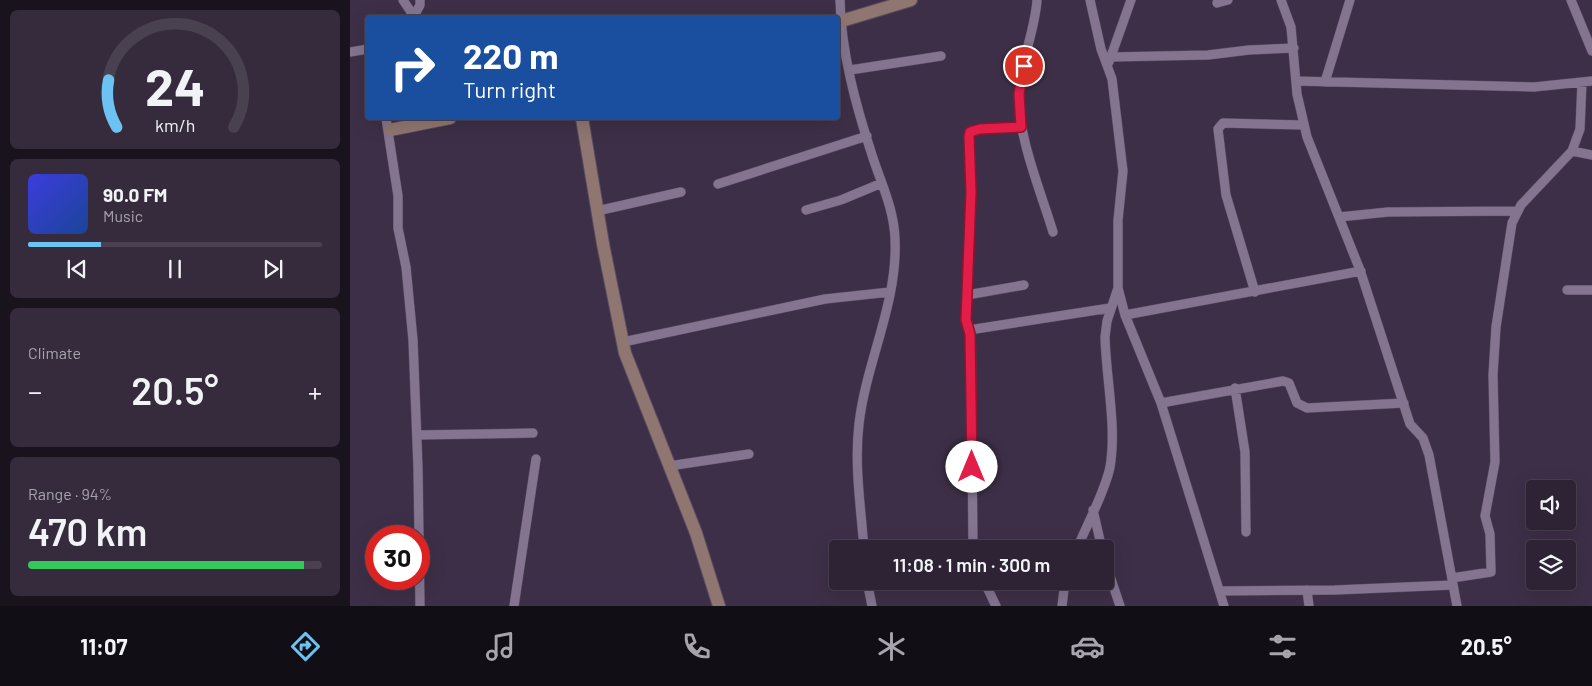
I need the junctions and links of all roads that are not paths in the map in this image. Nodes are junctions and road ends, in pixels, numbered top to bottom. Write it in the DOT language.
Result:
graph roads {
  1 [pos="403,0"];
  2 [pos="420,0"];
  3 [pos="840,0"];
  4 [pos="911,0"];
  5 [pos="1037,0"];
  6 [pos="1090,0"];
  7 [pos="1131,0"];
  8 [pos="1228,0"];
  9 [pos="1281,0"];
  10 [pos="1350,0"];
  11 [pos="1571,0"];
  12 [pos="1217,3"];
  13 [pos="413,15"];
  14 [pos="415,15"];
  15 [pos="839,15"];
  16 [pos="840,21"];
  17 [pos="840,25"];
  18 [pos="1294,48"];
  19 [pos="365,51"];
  20 [pos="1592,51"];
  21 [pos="350,52"];
  22 [pos="941,56"];
  23 [pos="1111,57"];
  24 [pos="1107,67"];
  25 [pos="850,70"];
  26 [pos="1296,81"];
  27 [pos="1592,81"];
  28 [pos="1325,82"];
  29 [pos="1582,82"];
  30 [pos="387,120"];
  31 [pos="440,120"];
  32 [pos="582,120"];
  33 [pos="1304,125"];
  34 [pos="1021,127"];
  35 [pos="390,130"];
  36 [pos="867,136"];
  37 [pos="1572,151"];
  38 [pos="1592,155"];
  39 [pos="882,183"];
  40 [pos="718,184"];
  41 [pos="681,192"];
  42 [pos="806,210"];
  43 [pos="597,211"];
  44 [pos="1516,212"];
  45 [pos="1339,217"];
  46 [pos="1053,232"];
  47 [pos="1361,271"];
  48 [pos="1024,284"];
  49 [pos="1118,288"];
  50 [pos="1567,290"];
  51 [pos="1592,290"];
  52 [pos="890,292"];
  53 [pos="1255,292"];
  54 [pos="967,295"];
  55 [pos="1110,308"];
  56 [pos="1125,315"];
  57 [pos="969,330"];
  58 [pos="623,342"];
  59 [pos="1236,388"];
  60 [pos="1161,403"];
  61 [pos="1404,403"];
  62 [pos="533,433"];
  63 [pos="417,435"];
  64 [pos="749,454"];
  65 [pos="536,459"];
  66 [pos="669,466"];
  67 [pos="1093,510"];
  68 [pos="1246,532"];
  69 [pos="863,540"];
  70 [pos="973,540"];
  71 [pos="1081,540"];
  72 [pos="1100,540"];
  73 [pos="1452,581"];
  74 [pos="1114,588"];
  75 [pos="869,590"];
  76 [pos="988,590"];
  77 [pos="1064,590"];
  78 [pos="1307,590"];
  79 [pos="1220,591"];
  80 [pos="420,606"];
  81 [pos="514,606"];
  82 [pos="719,606"];
  83 [pos="872,606"];
  84 [pos="996,606"];
  85 [pos="1062,606"];
  86 [pos="1120,606"];
  87 [pos="1224,606"];
  88 [pos="1309,606"];
  89 [pos="1457,606"];
  1 -- 13 [label="street"];
  2 -- 14 [label="street"];
  3 -- 15 [label="street"];
  4 -- 16 [label="street"];
  5 -- 34 [label="street"];
  6 -- 24 [label="street"];
  7 -- 23 [label="street"];
  8 -- 12 [label="street"];
  9 -- 18 [label="street"];
  10 -- 28 [label="street"];
  11 -- 20 [label="street"];
  17 -- 25 [label="street"];
  18 -- 23 [label="street"];
  18 -- 26 [label="street"];
  19 -- 21 [label="street"];
  22 -- 25 [label="street"];
  23 -- 24 [label="street"];
  24 -- 49 [label="street"];
  25 -- 36 [label="street"];
  26 -- 28 [label="street"];
  26 -- 33 [label="street"];
  27 -- 29 [label="street"];
  28 -- 29 [label="street"];
  29 -- 37 [label="street"];
  30 -- 35 [label="street"];
  31 -- 35 [label="street"];
  32 -- 43 [label="street"];
  33 -- 45 [label="street"];
  33 -- 53 [label="street"];
  34 -- 46 [label="street"];
  34 -- 54 [label="street"];
  35 -- 63 [label="street"];
  36 -- 39 [label="street"];
  36 -- 40 [label="street"];
  37 -- 38 [label="street"];
  37 -- 44 [label="street"];
  39 -- 42 [label="street"];
  39 -- 52 [label="street"];
  41 -- 43 [label="street"];
  43 -- 58 [label="street"];
  44 -- 45 [label="street"];
  44 -- 73 [label="street"];
  45 -- 47 [label="street"];
  47 -- 53 [label="street"];
  47 -- 61 [label="street"];
  48 -- 54 [label="street"];
  49 -- 55 [label="street"];
  49 -- 56 [label="street"];
  50 -- 51 [label="street"];
  52 -- 58 [label="street"];
  52 -- 69 [label="street"];
  53 -- 56 [label="street"];
  54 -- 57 [label="street"];
  55 -- 57 [label="street"];
  55 -- 67 [label="street"];
  56 -- 60 [label="street"];
  57 -- 70 [label="street"];
  58 -- 66 [label="street"];
  59 -- 60 [label="street"];
  59 -- 61 [label="street"];
  59 -- 68 [label="street"];
  60 -- 79 [label="street"];
  61 -- 73 [label="street"];
  62 -- 63 [label="street"];
  63 -- 80 [label="street"];
  64 -- 66 [label="street"];
  65 -- 81 [label="street"];
  66 -- 82 [label="street"];
  67 -- 71 [label="street"];
  67 -- 72 [label="street"];
  73 -- 78 [label="street"];
  73 -- 89 [label="street"];
  74 -- 86 [label="street"];
  75 -- 83 [label="street"];
  76 -- 84 [label="street"];
  77 -- 85 [label="street"];
  78 -- 79 [label="street"];
  78 -- 88 [label="street"];
  79 -- 87 [label="street"];
}
